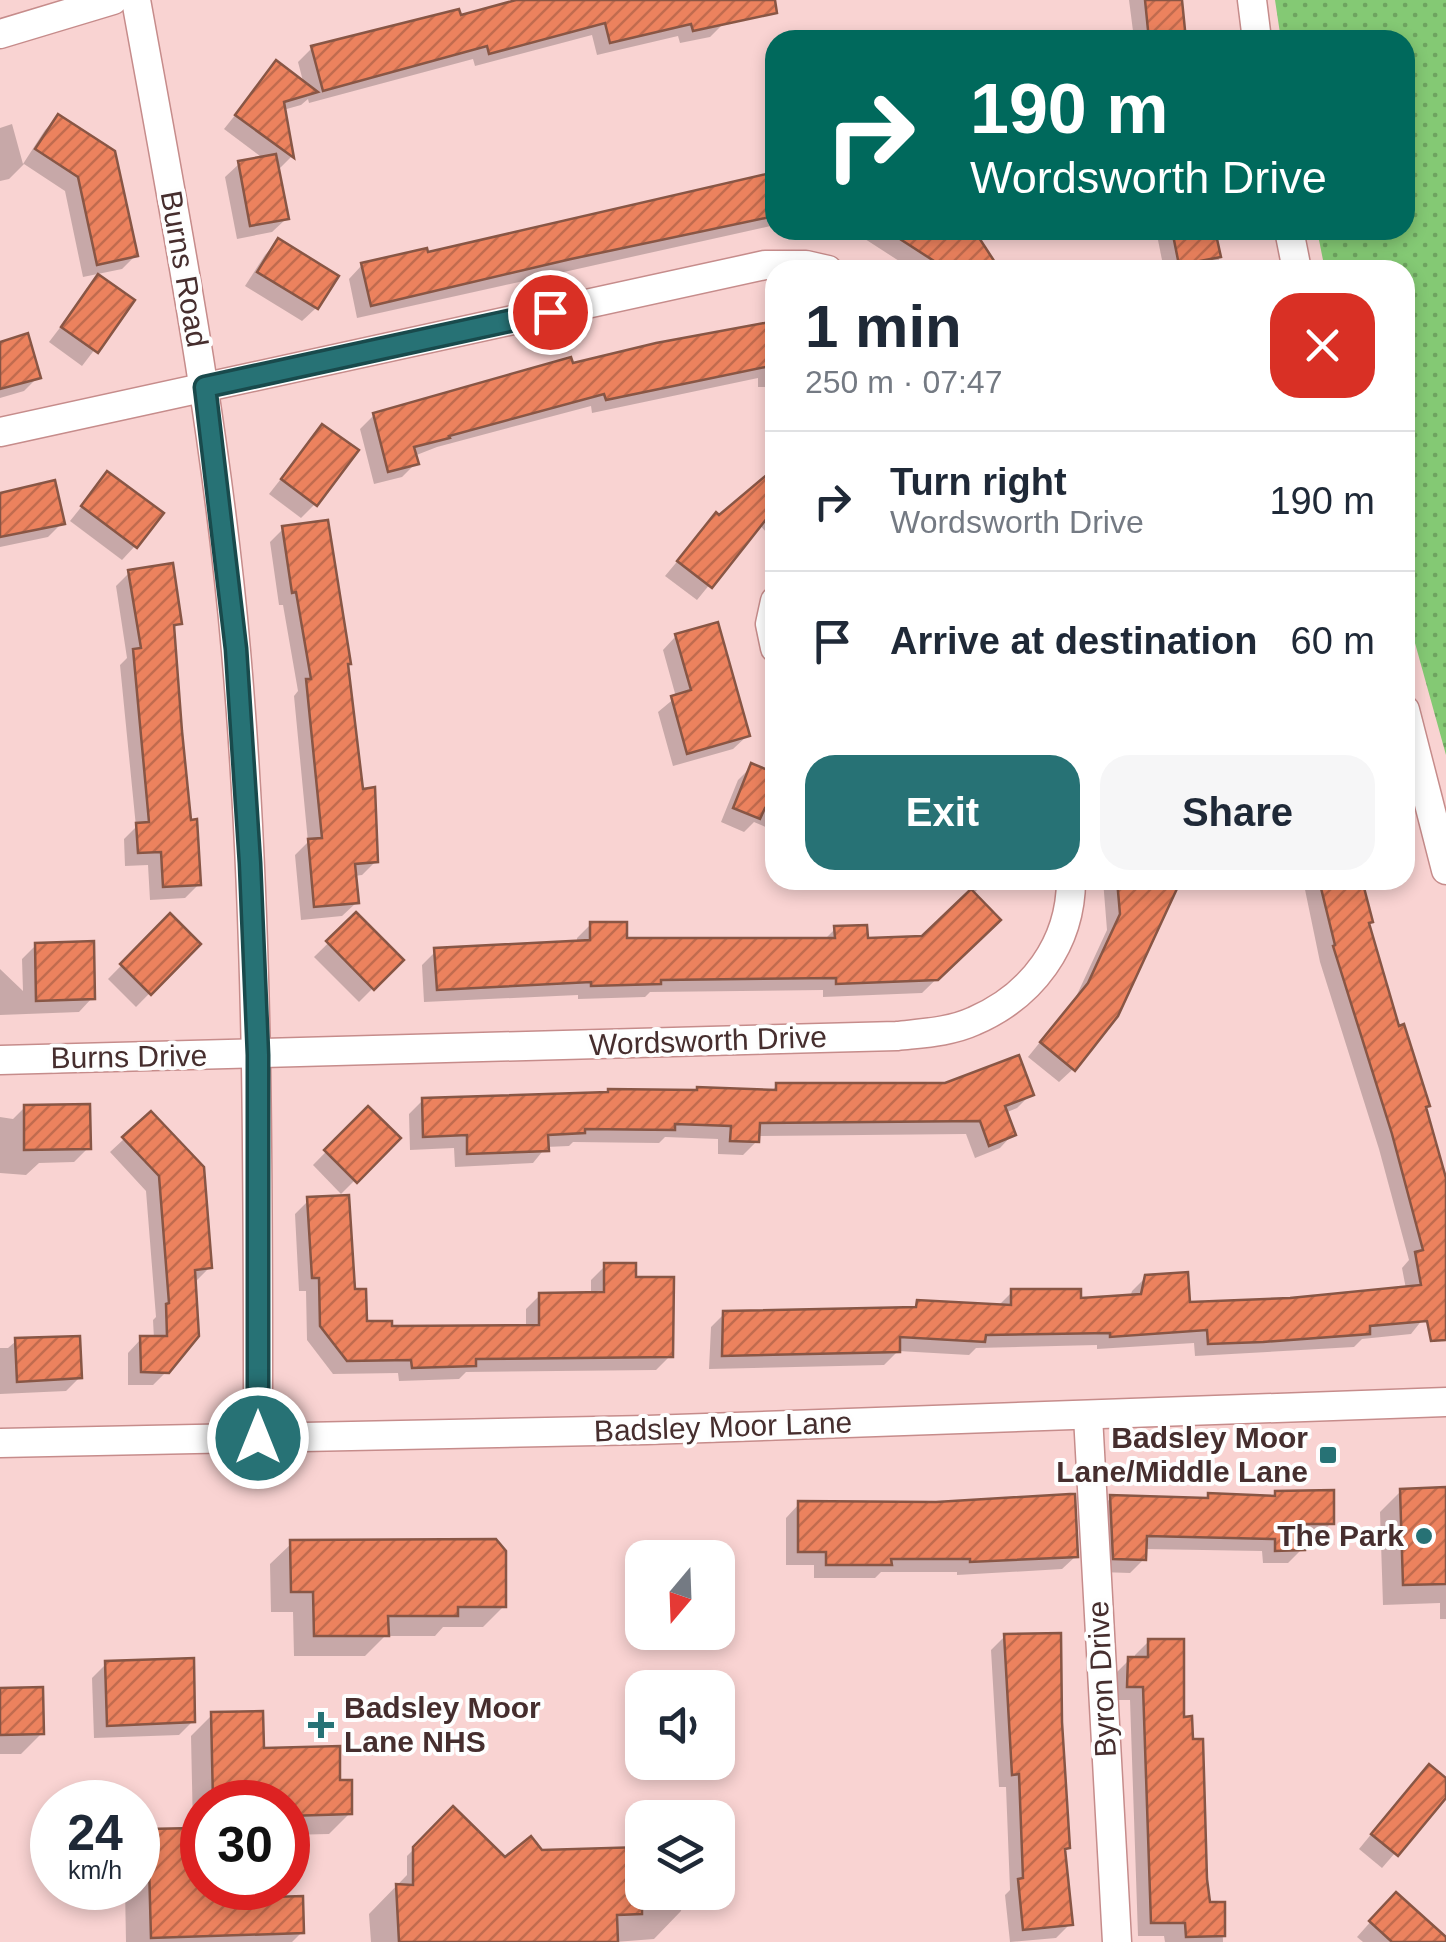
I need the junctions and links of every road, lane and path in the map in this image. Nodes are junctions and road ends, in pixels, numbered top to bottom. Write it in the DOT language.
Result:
graph roads {
  1 [pos="113,0"];
  2 [pos="136,0"];
  3 [pos="1252,0"];
  4 [pos="1256,30"];
  5 [pos="0,34"];
  6 [pos="765,265"];
  7 [pos="205,387"];
  8 [pos="0,432"];
  9 [pos="1415,749"];
  10 [pos="1446,870"];
  11 [pos="1070,890"];
  12 [pos="258,1055"];
  13 [pos="0,1060"];
  14 [pos="1446,1402"];
  15 [pos="1088,1416"];
  16 [pos="258,1438"];
  17 [pos="0,1443"];
  18 [pos="1117,1942"];
  1 -- 5 [label="street"];
  2 -- 7 [label="street, Burns Road"];
  3 -- 4 [label="street"];
  6 -- 7 [label="street"];
  7 -- 8 [label="street"];
  7 -- 12 [label="street, Burns Road"];
  9 -- 10 [label="street"];
  11 -- 12 [label="street, Wordsworth Drive"];
  12 -- 13 [label="street, Burns Drive"];
  12 -- 16 [label="street, Burns Road"];
  14 -- 15 [label="street, Badsley Moor Lane"];
  15 -- 16 [label="street, Badsley Moor Lane"];
  15 -- 18 [label="street, Byron Drive"];
  16 -- 17 [label="street, Badsley Moor Lane"];
}
